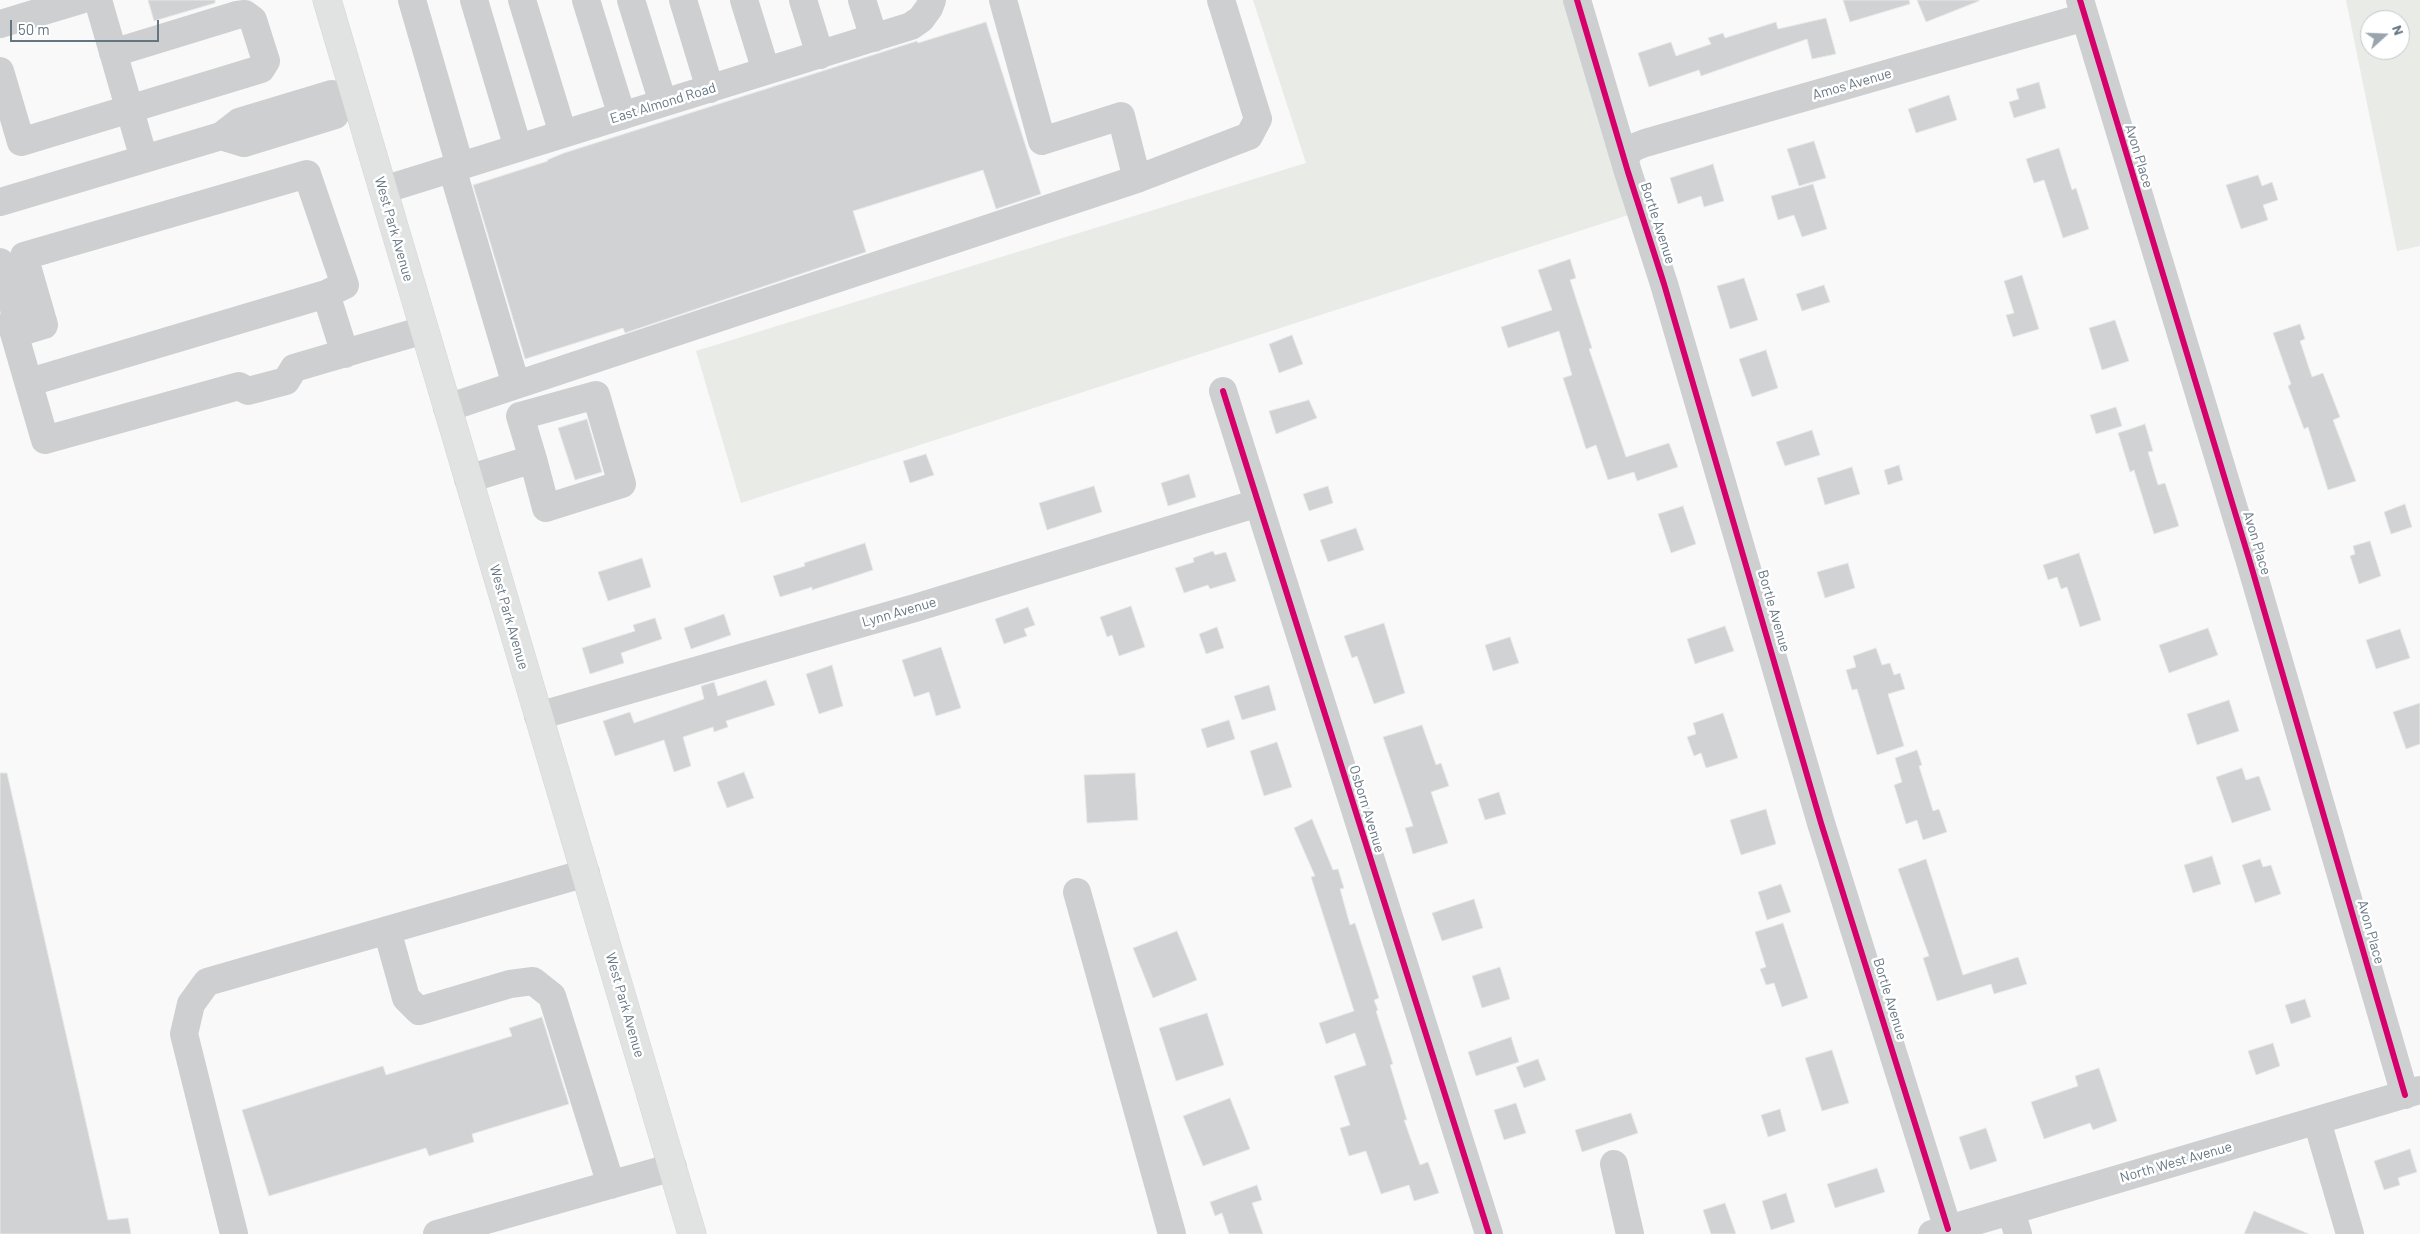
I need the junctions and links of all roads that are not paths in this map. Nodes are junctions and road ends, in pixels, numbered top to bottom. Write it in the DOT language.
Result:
graph roads {
  1 [pos="80,0"];
  2 [pos="98,0"];
  3 [pos="327,0"];
  4 [pos="412,0"];
  5 [pos="474,0"];
  6 [pos="522,0"];
  7 [pos="586,0"];
  8 [pos="631,0"];
  9 [pos="683,0"];
  10 [pos="744,0"];
  11 [pos="803,0"];
  12 [pos="862,0"];
  13 [pos="932,0"];
  14 [pos="1003,0"];
  15 [pos="1220,0"];
  16 [pos="1577,0"];
  17 [pos="2082,9"];
  18 [pos="0,24"];
  19 [pos="874,38"];
  20 [pos="113,53"];
  21 [pos="820,55"];
  22 [pos="766,72"];
  23 [pos="1,81"];
  24 [pos="710,89"];
  25 [pos="350,100"];
  26 [pos="663,103"];
  27 [pos="129,108"];
  28 [pos="622,116"];
  29 [pos="563,134"];
  30 [pos="518,148"];
  31 [pos="1625,158"];
  32 [pos="144,159"];
  33 [pos="456,167"];
  34 [pos="1137,179"];
  35 [pos="383,190"];
  36 [pos="0,202"];
  37 [pos="0,262"];
  38 [pos="326,294"];
  39 [pos="9,322"];
  40 [pos="424,330"];
  41 [pos="345,354"];
  42 [pos="30,382"];
  43 [pos="516,385"];
  44 [pos="1224,391"];
  45 [pos="447,408"];
  46 [pos="533,459"];
  47 [pos="468,479"];
  48 [pos="1258,503"];
  49 [pos="538,716"];
  50 [pos="586,873"];
  51 [pos="1077,892"];
  52 [pos="387,930"];
  53 [pos="2413,1093"];
  54 [pos="2317,1121"];
  55 [pos="1614,1164"];
  56 [pos="673,1167"];
  57 [pos="611,1184"];
  58 [pos="2014,1222"];
  59 [pos="1940,1232"];
  60 [pos="234,1234"];
  61 [pos="437,1234"];
  62 [pos="692,1234"];
  63 [pos="1172,1234"];
  64 [pos="1489,1234"];
  65 [pos="1630,1234"];
  66 [pos="2350,1234"];
  1 -- 18 [label="street"];
  2 -- 20 [label="street"];
  3 -- 25 [label="main road, West Park Avenue"];
  4 -- 33 [label="street"];
  5 -- 30 [label="street"];
  6 -- 29 [label="street"];
  7 -- 28 [label="street"];
  8 -- 26 [label="street"];
  9 -- 24 [label="street"];
  10 -- 22 [label="street"];
  11 -- 21 [label="street"];
  12 -- 19 [label="street"];
  13 -- 19 [label="street, East Almond Road"];
  14 -- 34 [label="street"];
  15 -- 34 [label="street"];
  16 -- 31 [label="street, Bortle Avenue"];
  17 -- 31 [label="street, Amos Avenue"];
  17 -- 53 [label="street, Avon Place"];
  19 -- 21 [label="street, East Almond Road"];
  20 -- 27 [label="street"];
  20 -- 27 [label="street"];
  21 -- 22 [label="street, East Almond Road"];
  22 -- 24 [label="street, East Almond Road"];
  23 -- 27 [label="street"];
  24 -- 26 [label="street, East Almond Road"];
  25 -- 32 [label="street"];
  25 -- 35 [label="main road, West Park Avenue"];
  26 -- 28 [label="street, East Almond Road"];
  27 -- 32 [label="street"];
  28 -- 29 [label="street, East Almond Road"];
  29 -- 30 [label="street, East Almond Road"];
  30 -- 33 [label="street, East Almond Road"];
  31 -- 59 [label="street, Bortle Avenue"];
  32 -- 36 [label="street"];
  33 -- 35 [label="street, East Almond Road"];
  33 -- 43 [label="street"];
  34 -- 43 [label="street"];
  35 -- 40 [label="main road, West Park Avenue"];
  37 -- 39 [label="street"];
  38 -- 39 [label="street"];
  38 -- 41 [label="street"];
  38 -- 42 [label="street"];
  39 -- 42 [label="street"];
  40 -- 41 [label="street"];
  40 -- 45 [label="main road, West Park Avenue"];
  41 -- 42 [label="street"];
  43 -- 45 [label="street"];
  44 -- 48 [label="street, Osborn Avenue"];
  45 -- 47 [label="main road, West Park Avenue"];
  46 -- 46 [label="street"];
  46 -- 47 [label="street"];
  47 -- 49 [label="main road, West Park Avenue"];
  48 -- 49 [label="street, Lynn Avenue"];
  48 -- 64 [label="street, Osborn Avenue"];
  49 -- 50 [label="main road, West Park Avenue"];
  50 -- 52 [label="street"];
  50 -- 56 [label="main road, West Park Avenue"];
  51 -- 63 [label="street"];
  52 -- 57 [label="street"];
  52 -- 60 [label="street"];
  53 -- 54 [label="street, North West Avenue"];
  54 -- 58 [label="street, North West Avenue"];
  54 -- 66 [label="street"];
  55 -- 65 [label="street"];
  56 -- 57 [label="street"];
  56 -- 62 [label="main road, West Park Avenue"];
  57 -- 61 [label="street"];
  58 -- 59 [label="street, North West Avenue"];
}
